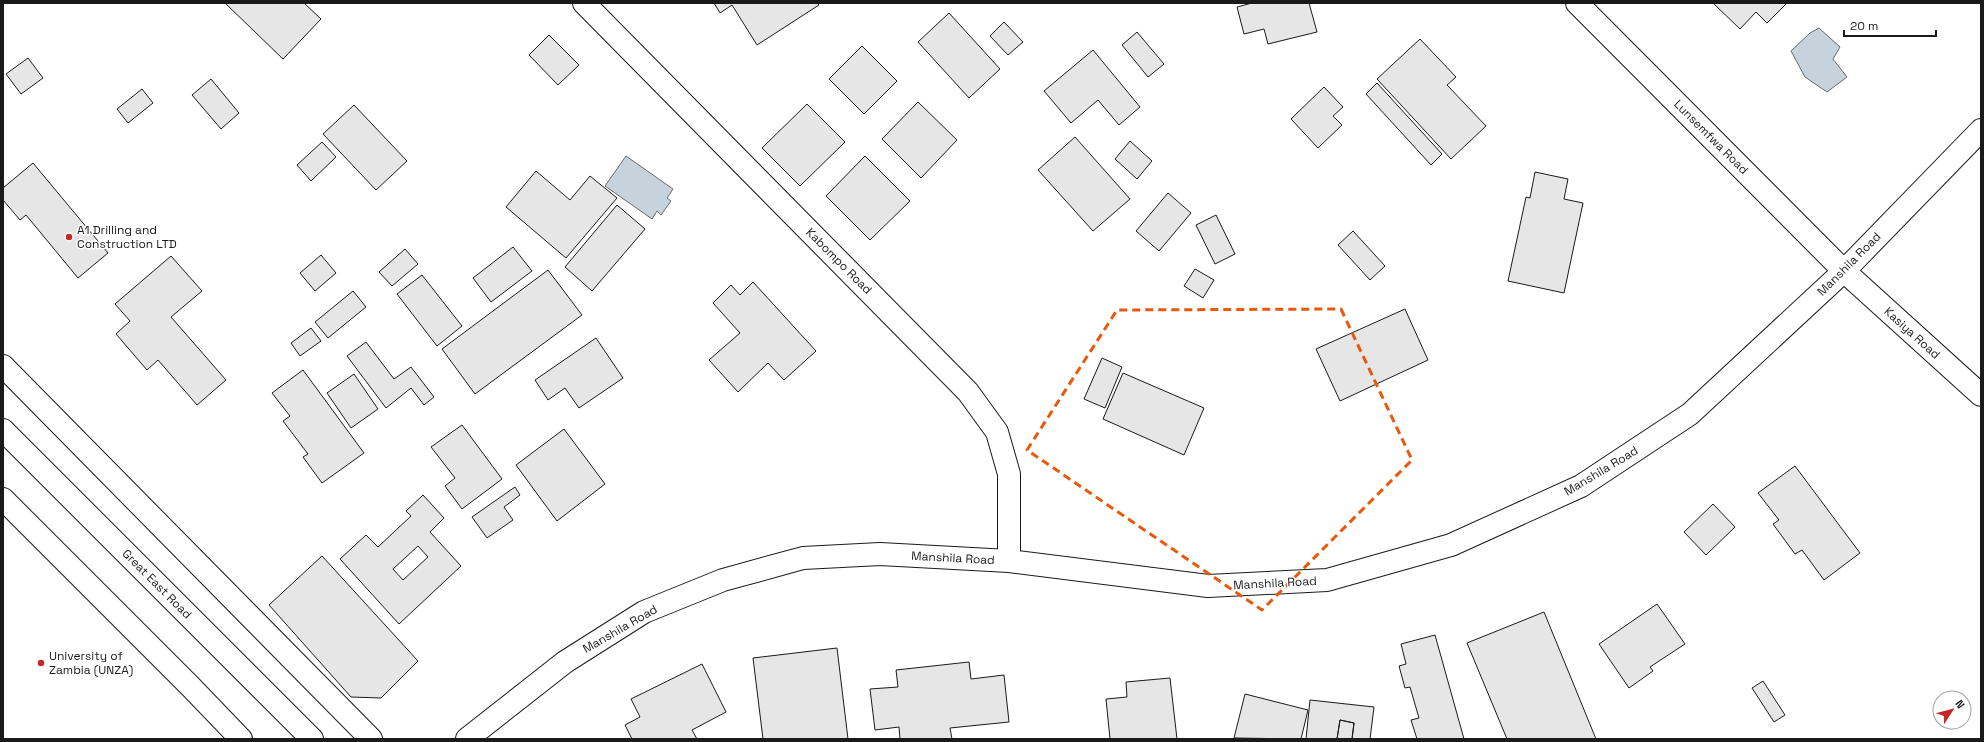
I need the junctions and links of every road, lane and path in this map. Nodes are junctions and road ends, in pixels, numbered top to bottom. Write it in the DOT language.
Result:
graph roads {
  1 [pos="584,3"];
  2 [pos="1577,3"];
  3 [pos="1981,130"];
  4 [pos="1844,271"];
  5 [pos="3,366"];
  6 [pos="1981,395"];
  7 [pos="3,430"];
  8 [pos="3,499"];
  9 [pos="1009,561"];
  10 [pos="241,739"];
  11 [pos="312,739"];
  12 [pos="371,739"];
  13 [pos="467,739"];
  1 -- 9 [label="street, Kabompo Road"];
  2 -- 4 [label="street, Lunsemfwa Road"];
  3 -- 4 [label="street, Manshila Road"];
  4 -- 6 [label="street, Kasiya Road"];
  4 -- 9 [label="street, Manshila Road"];
  5 -- 12 [label="street"];
  7 -- 11 [label="street, Great East Road"];
  8 -- 10 [label="street"];
  9 -- 13 [label="street, Manshila Road"];
}
